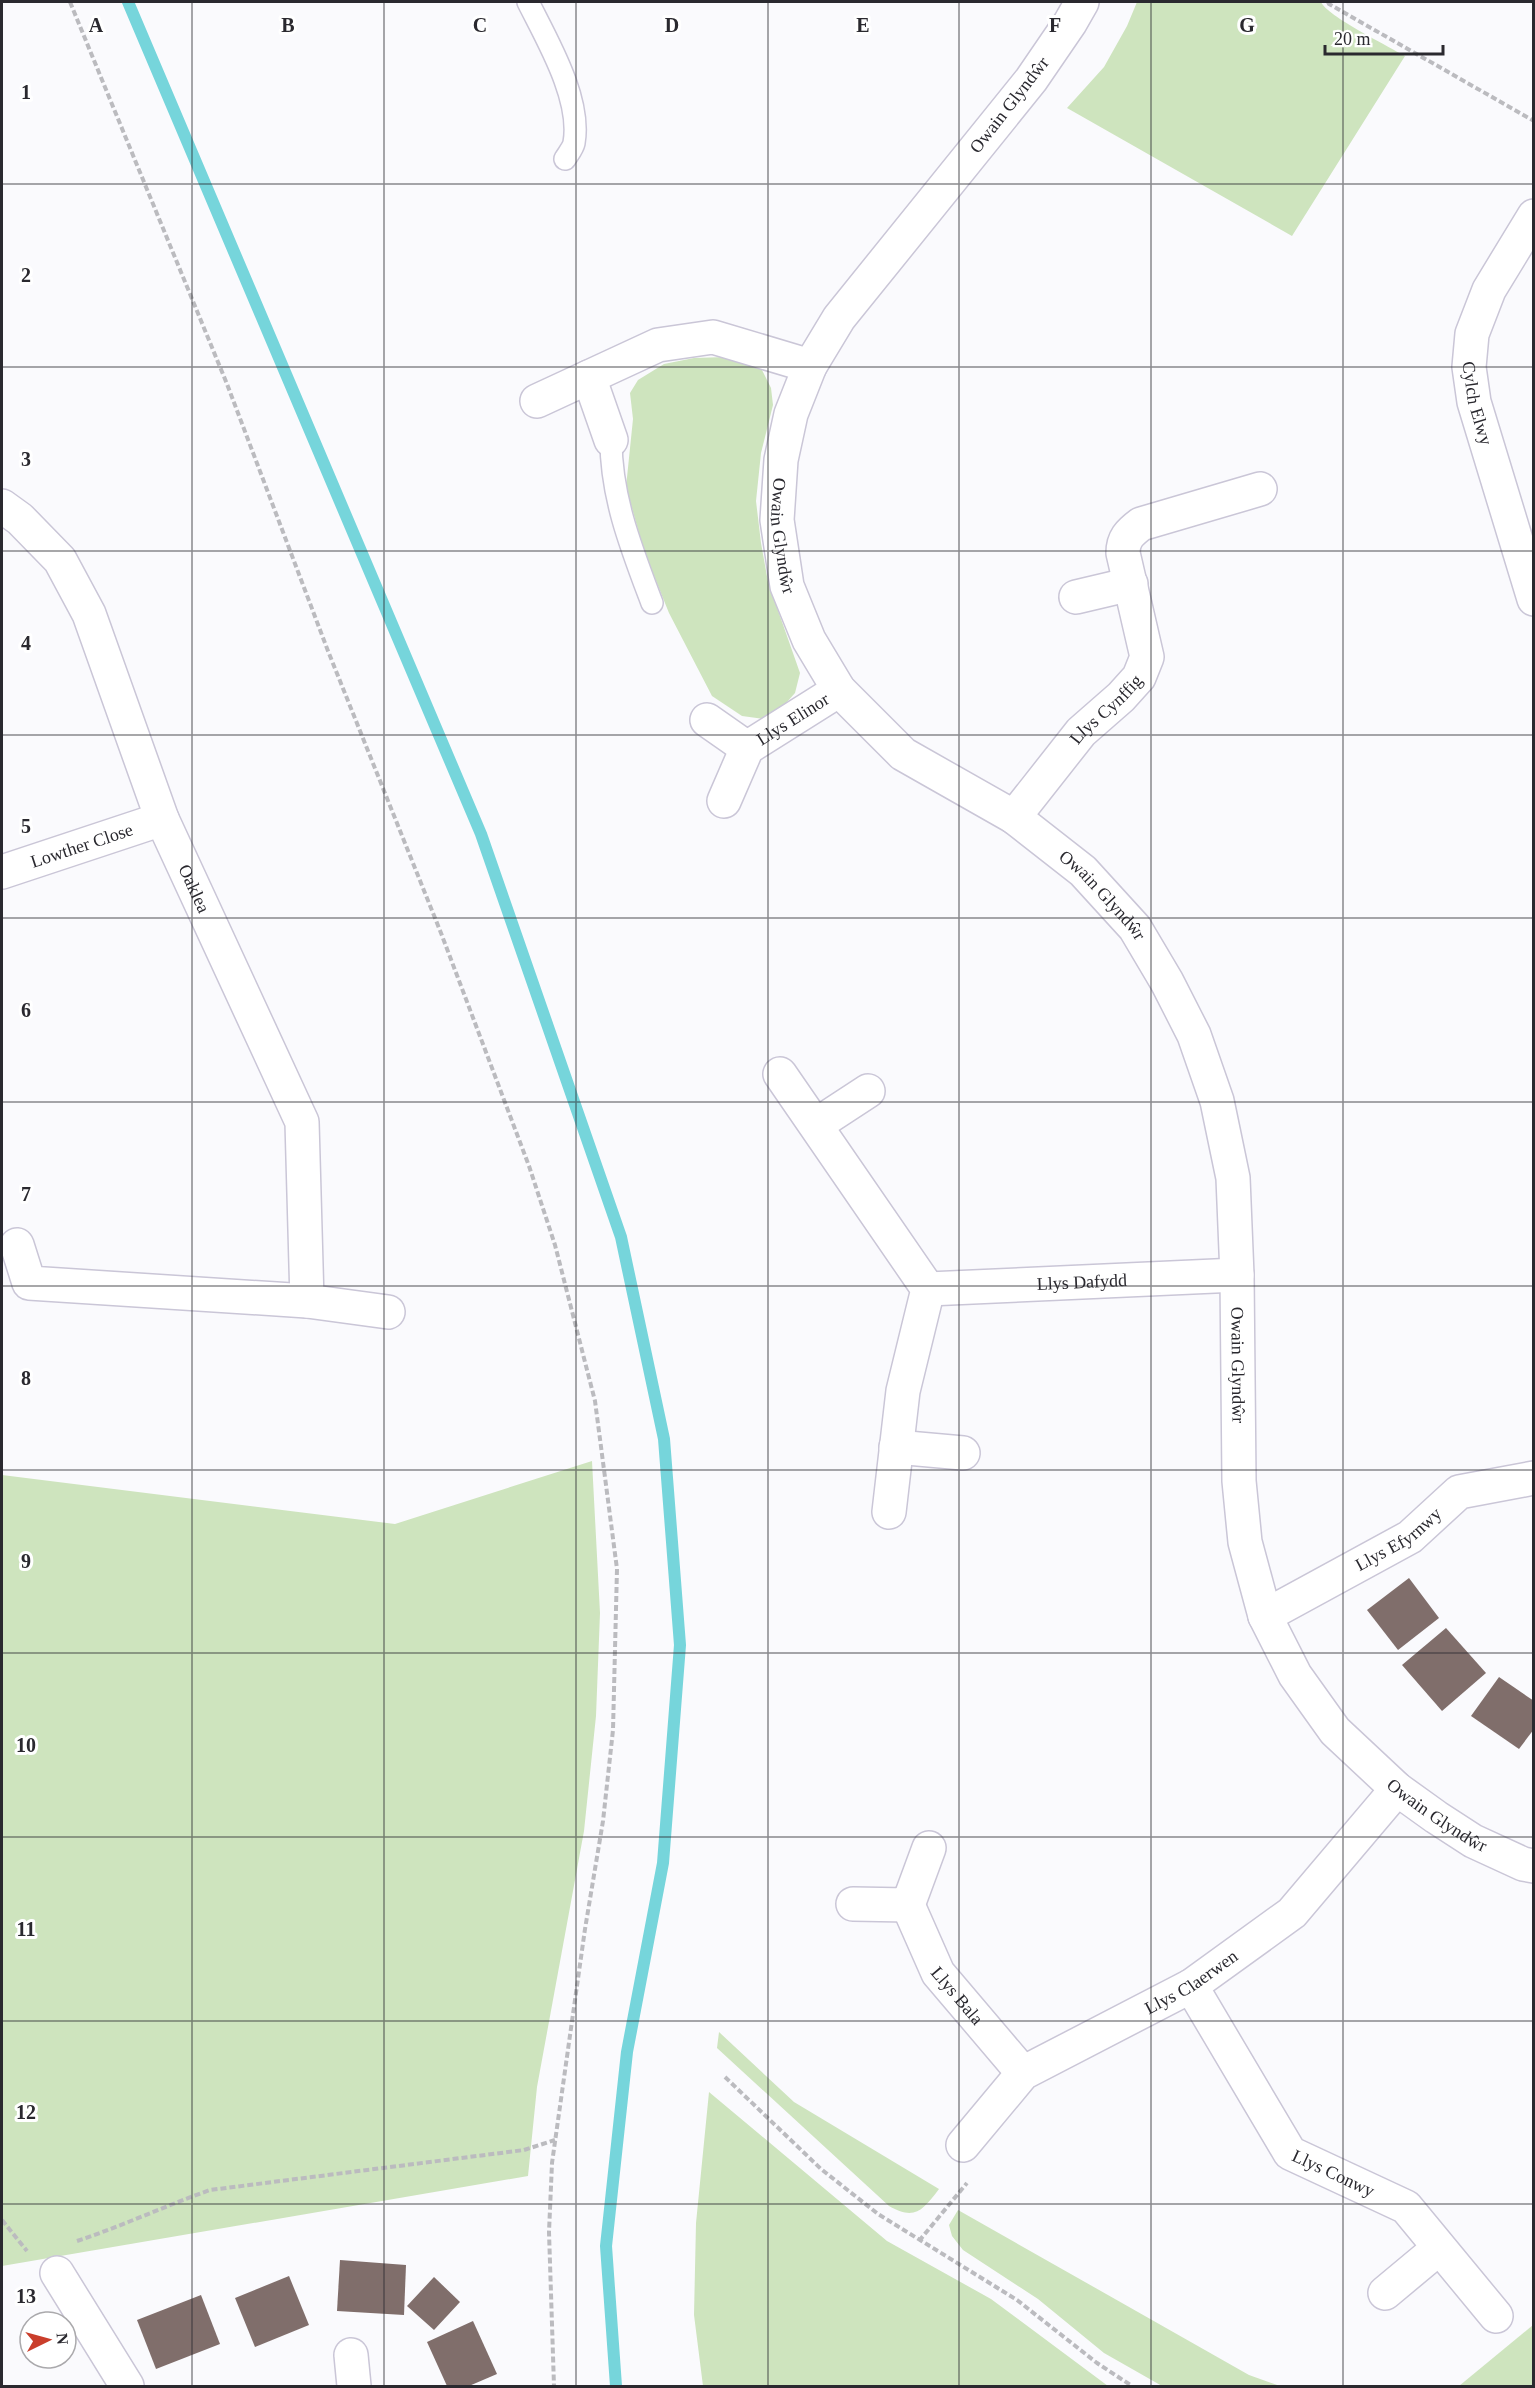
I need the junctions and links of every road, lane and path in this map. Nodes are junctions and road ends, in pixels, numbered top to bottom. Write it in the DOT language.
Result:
graph roads {
  1 [pos="70,2"];
  2 [pos="528,2"];
  3 [pos="1082,2"];
  4 [pos="1328,2"];
  5 [pos="1533,121"];
  6 [pos="565,159"];
  7 [pos="1533,216"];
  8 [pos="810,366"];
  9 [pos="589,377"];
  10 [pos="537,401"];
  11 [pos="611,440"];
  12 [pos="1260,489"];
  13 [pos="2,506"];
  14 [pos="1131,584"];
  15 [pos="1076,597"];
  16 [pos="1533,599"];
  17 [pos="652,603"];
  18 [pos="839,690"];
  19 [pos="707,720"];
  20 [pos="747,748"];
  21 [pos="724,801"];
  22 [pos="1014,817"];
  23 [pos="162,819"];
  24 [pos="2,872"];
  25 [pos="780,1074"];
  26 [pos="868,1091"];
  27 [pos="816,1125"];
  28 [pos="17,1245"];
  29 [pos="1237,1275"];
  30 [pos="15,1282"];
  31 [pos="928,1289"];
  32 [pos="307,1301"];
  33 [pos="388,1312"];
  34 [pos="896,1447"];
  35 [pos="963,1453"];
  36 [pos="1533,1478"];
  37 [pos="889,1512"];
  38 [pos="1265,1616"];
  39 [pos="1397,1789"];
  40 [pos="930,1848"];
  41 [pos="1533,1866"];
  42 [pos="853,1904"];
  43 [pos="908,1905"];
  44 [pos="1191,1986"];
  45 [pos="1023,2073"];
  46 [pos="725,2077"];
  47 [pos="555,2140"];
  48 [pos="963,2145"];
  49 [pos="919,2241"];
  50 [pos="1439,2248"];
  51 [pos="57,2273"];
  52 [pos="1385,2293"];
  53 [pos="1496,2316"];
  54 [pos="127,2386"];
  55 [pos="554,2386"];
  56 [pos="1132,2386"];
  1 -- 47 [label="path"];
  2 -- 6 [label="lane"];
  3 -- 8 [label="street, Owain Glyndŵr"];
  4 -- 5 [label="path"];
  7 -- 16 [label="street, Cylch Elwy"];
  8 -- 9 [label="street"];
  8 -- 18 [label="street, Owain Glyndŵr"];
  9 -- 10 [label="street"];
  9 -- 11 [label="street"];
  11 -- 17 [label="lane"];
  12 -- 14 [label="street, Llys Cynffig"];
  13 -- 23 [label="street, Oaklea"];
  14 -- 15 [label="street"];
  14 -- 22 [label="street, Llys Cynffig"];
  18 -- 20 [label="street, Llys Elinor"];
  18 -- 22 [label="street, Owain Glyndŵr"];
  19 -- 20 [label="street, Llys Elinor"];
  20 -- 21 [label="street, Llys Elinor"];
  22 -- 29 [label="street, Owain Glyndŵr"];
  23 -- 24 [label="street, Lowther Close"];
  23 -- 32 [label="street, Oaklea"];
  25 -- 27 [label="street"];
  26 -- 27 [label="street"];
  27 -- 31 [label="street"];
  28 -- 30 [label="street"];
  29 -- 31 [label="street, Llys Dafydd"];
  29 -- 38 [label="street, Owain Glyndŵr"];
  30 -- 32 [label="street"];
  31 -- 34 [label="street"];
  32 -- 33 [label="street"];
  34 -- 35 [label="street"];
  34 -- 37 [label="street"];
  36 -- 38 [label="street, Llys Efyrnwy"];
  38 -- 39 [label="street, Owain Glyndŵr"];
  39 -- 41 [label="street, Owain Glyndŵr"];
  39 -- 44 [label="street, Llys Claerwen"];
  40 -- 43 [label="street"];
  42 -- 43 [label="street"];
  43 -- 45 [label="street, Llys Bala"];
  44 -- 45 [label="street, Llys Claerwen"];
  44 -- 50 [label="street, Llys Conwy"];
  45 -- 48 [label="street, Llys Claerwen"];
  46 -- 49 [label="path"];
  47 -- 51 [label="path"];
  47 -- 55 [label="path"];
  48 -- 49 [label="path"];
  49 -- 56 [label="path"];
  50 -- 52 [label="street"];
  50 -- 53 [label="street, Llys Conwy"];
  51 -- 54 [label="street"];
}
